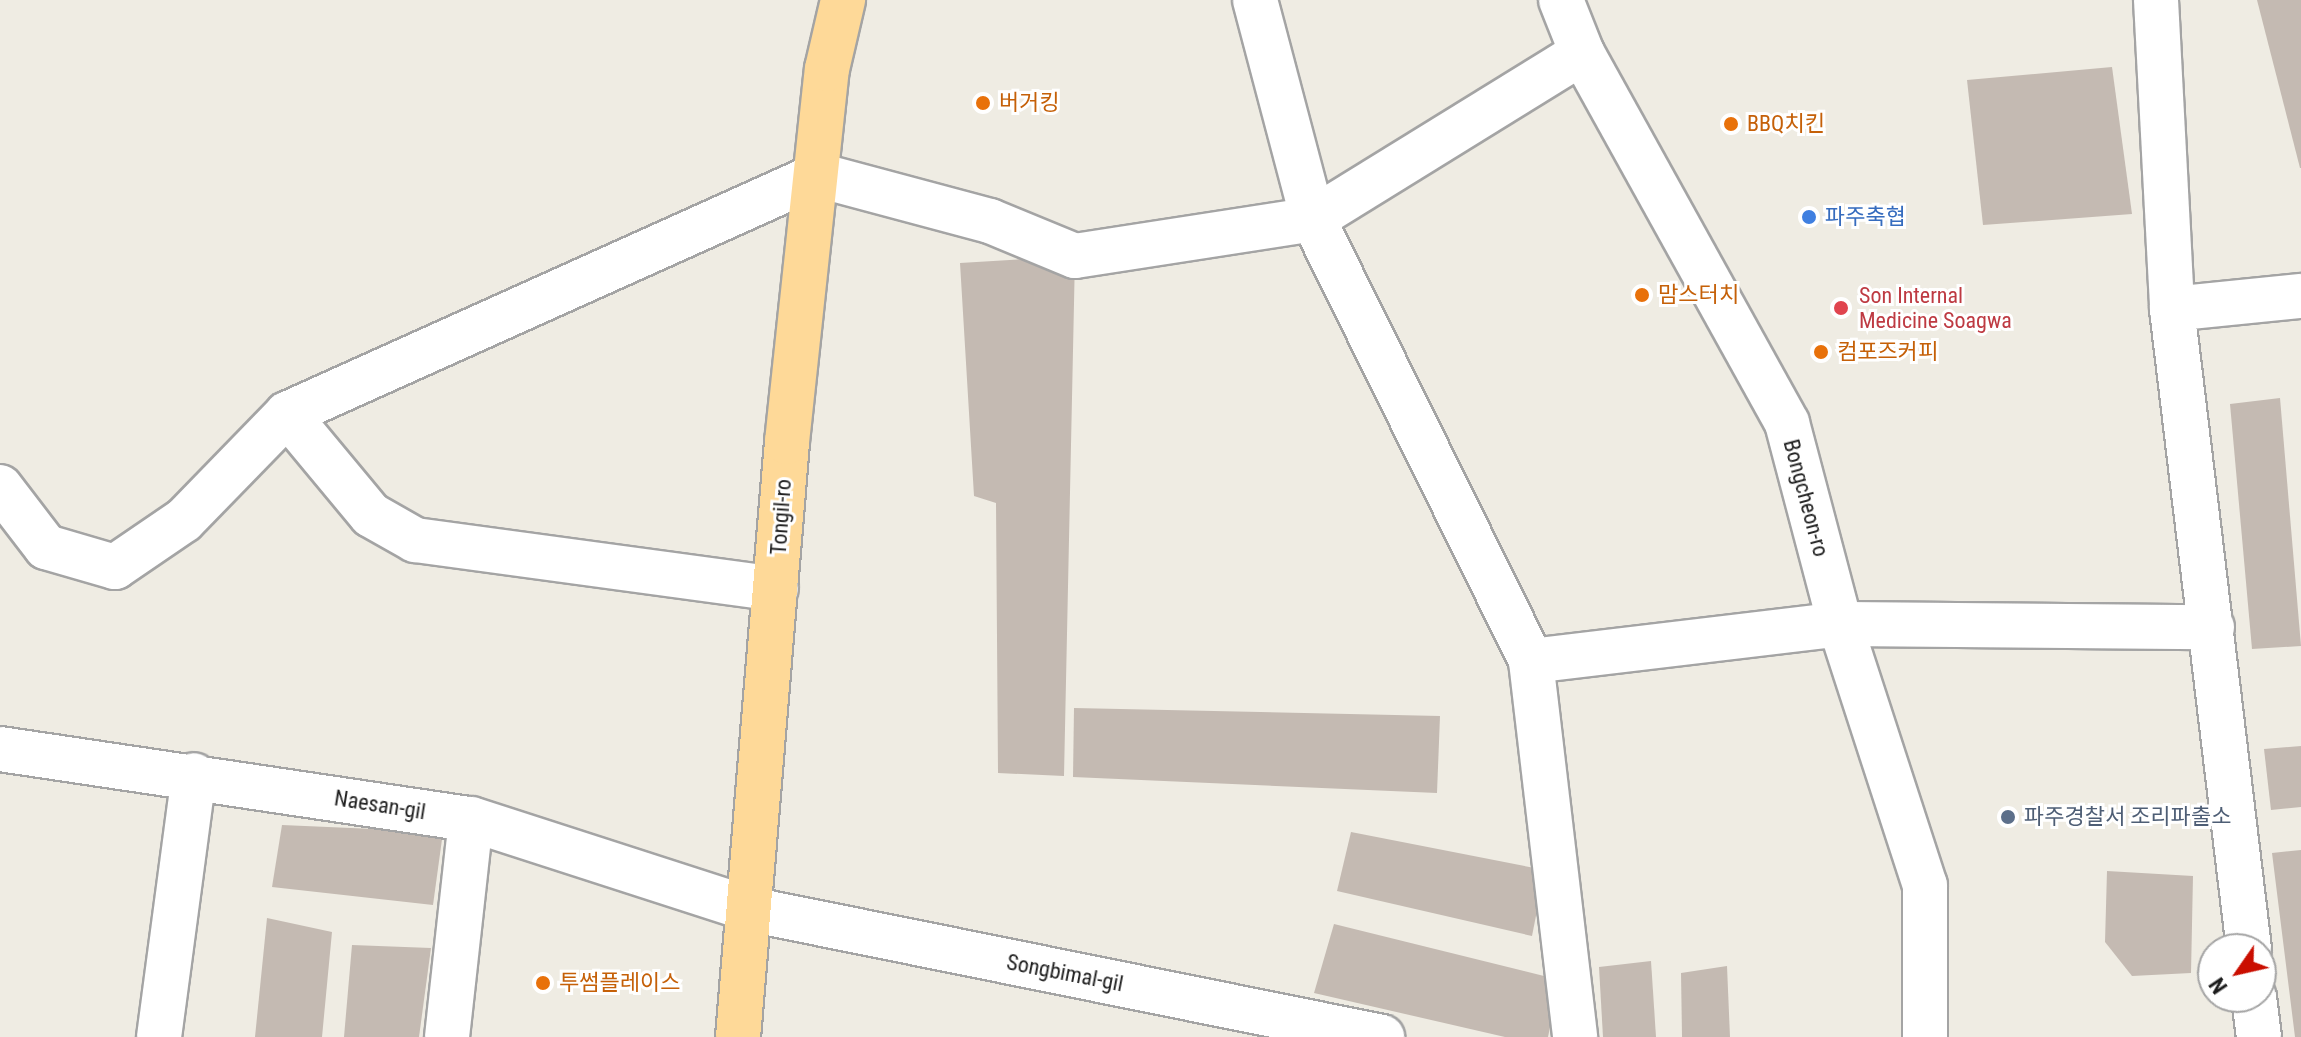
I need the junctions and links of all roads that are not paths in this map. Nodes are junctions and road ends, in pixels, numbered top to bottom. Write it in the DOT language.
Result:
graph roads {
  1 [pos="843,0"];
  2 [pos="1255,0"];
  3 [pos="1561,0"];
  4 [pos="2156,0"];
  5 [pos="1582,53"];
  6 [pos="818,175"];
  7 [pos="1313,219"];
  8 [pos="2301,296"];
  9 [pos="2172,309"];
  10 [pos="287,414"];
  11 [pos="0,487"];
  12 [pos="776,589"];
  13 [pos="1840,624"];
  14 [pos="2212,627"];
  15 [pos="1531,661"];
  16 [pos="0,749"];
  17 [pos="194,775"];
  18 [pos="471,819"];
  19 [pos="749,909"];
  20 [pos="2247,933"];
  21 [pos="2256,1013"];
  22 [pos="159,1037"];
  23 [pos="447,1037"];
  24 [pos="738,1037"];
  25 [pos="1382,1037"];
  26 [pos="1575,1037"];
  27 [pos="1925,1037"];
  28 [pos="2259,1037"];
  1 -- 6 [label="main road, Tongil-ro"];
  2 -- 7 [label="street"];
  3 -- 5 [label="street, Bongcheon-ro"];
  4 -- 9 [label="street"];
  5 -- 7 [label="street"];
  5 -- 13 [label="street, Bongcheon-ro"];
  6 -- 7 [label="street"];
  6 -- 10 [label="street"];
  6 -- 12 [label="main road, Tongil-ro"];
  7 -- 15 [label="street"];
  8 -- 9 [label="street"];
  9 -- 14 [label="street"];
  10 -- 11 [label="street"];
  10 -- 12 [label="street"];
  12 -- 19 [label="main road, Tongil-ro"];
  13 -- 14 [label="street"];
  13 -- 15 [label="street"];
  13 -- 27 [label="street, Bongcheon-ro"];
  14 -- 20 [label="street"];
  15 -- 26 [label="street"];
  16 -- 17 [label="street, Naesan-gil"];
  17 -- 18 [label="street, Naesan-gil"];
  17 -- 22 [label="street"];
  18 -- 19 [label="street, Naesan-gil"];
  18 -- 23 [label="street"];
  19 -- 24 [label="main road, Tongil-ro"];
  19 -- 25 [label="street, Songbimal-gil"];
  21 -- 28 [label="street"];
}
